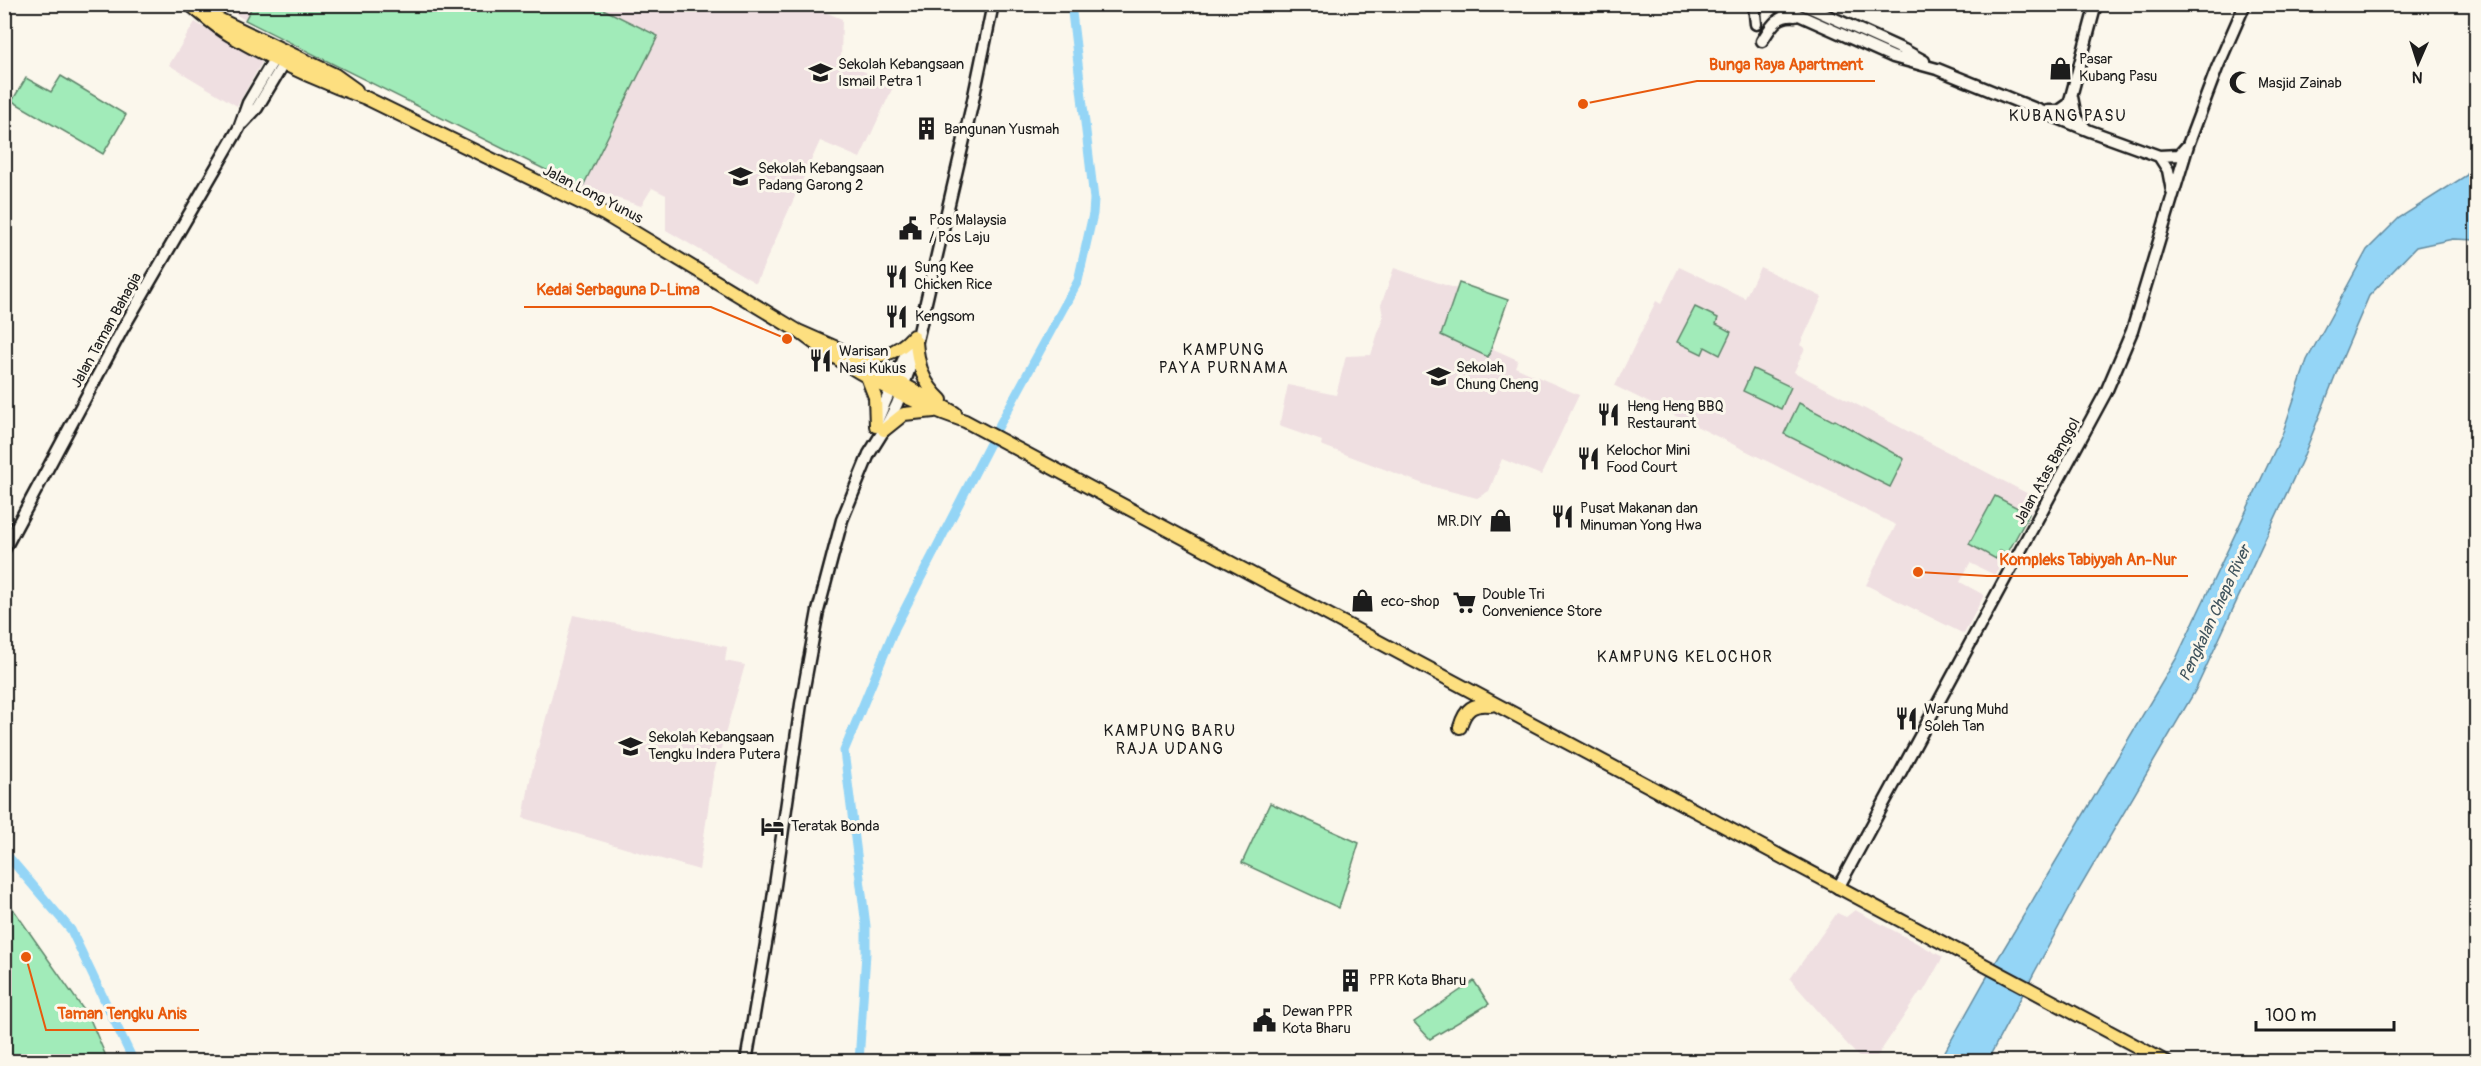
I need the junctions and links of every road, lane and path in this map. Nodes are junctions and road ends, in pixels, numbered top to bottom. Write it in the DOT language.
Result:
graph roads {
  1 [pos="993,4"];
  2 [pos="1754,4"];
  3 [pos="1774,4"];
  4 [pos="1802,4"];
  5 [pos="2096,4"];
  6 [pos="2245,4"];
  7 [pos="191,6"];
  8 [pos="1802,16"];
  9 [pos="1756,24"];
  10 [pos="1762,40"];
  11 [pos="282,55"];
  12 [pos="1937,69"];
  13 [pos="2072,97"];
  14 [pos="2045,111"];
  15 [pos="2090,131"];
  16 [pos="2188,145"];
  17 [pos="2159,156"];
  18 [pos="2172,198"];
  19 [pos="798,331"];
  20 [pos="916,335"];
  21 [pos="850,355"];
  22 [pos="866,374"];
  23 [pos="898,386"];
  24 [pos="948,407"];
  25 [pos="935,411"];
  26 [pos="965,421"];
  27 [pos="880,428"];
  28 [pos="4,550"];
  29 [pos="1496,705"];
  30 [pos="1460,727"];
  31 [pos="1838,888"];
  32 [pos="746,1062"];
  33 [pos="2166,1062"];
  1 -- 20 [label="main road"];
  2 -- 9 [label="main road"];
  3 -- 8 [label="main road"];
  4 -- 12 [label="main road"];
  5 -- 13 [label="main road"];
  6 -- 16 [label="main road, Jalan Atas Banggol"];
  7 -- 11 [label="main road, Jalan Long Yunus"];
  8 -- 10 [label="main road"];
  8 -- 12 [label="main road"];
  11 -- 19 [label="main road, Jalan Long Yunus"];
  11 -- 28 [label="main road, Jalan Taman Bahagia"];
  12 -- 14 [label="main road"];
  13 -- 14 [label="main road"];
  13 -- 15 [label="main road"];
  14 -- 15 [label="main road"];
  15 -- 17 [label="main road"];
  16 -- 17 [label="main road"];
  16 -- 18 [label="main road, Jalan Atas Banggol"];
  17 -- 18 [label="main road"];
  18 -- 31 [label="main road, Jalan Atas Banggol"];
  19 -- 21 [label="main road, Jalan Long Yunus"];
  19 -- 22 [label="main road, Jalan Long Yunus"];
  20 -- 21 [label="main road"];
  20 -- 23 [label="main road"];
  20 -- 24 [label="main road"];
  21 -- 23 [label="main road, Jalan Long Yunus"];
  22 -- 23 [label="main road, Jalan Long Yunus"];
  22 -- 27 [label="main road"];
  23 -- 24 [label="main road"];
  23 -- 25 [label="main road"];
  23 -- 27 [label="main road"];
  24 -- 26 [label="main road"];
  25 -- 26 [label="main road"];
  25 -- 27 [label="main road"];
  26 -- 29 [label="main road"];
  27 -- 32 [label="main road"];
  29 -- 30 [label="main road"];
  29 -- 31 [label="main road"];
  31 -- 33 [label="main road"];
}
